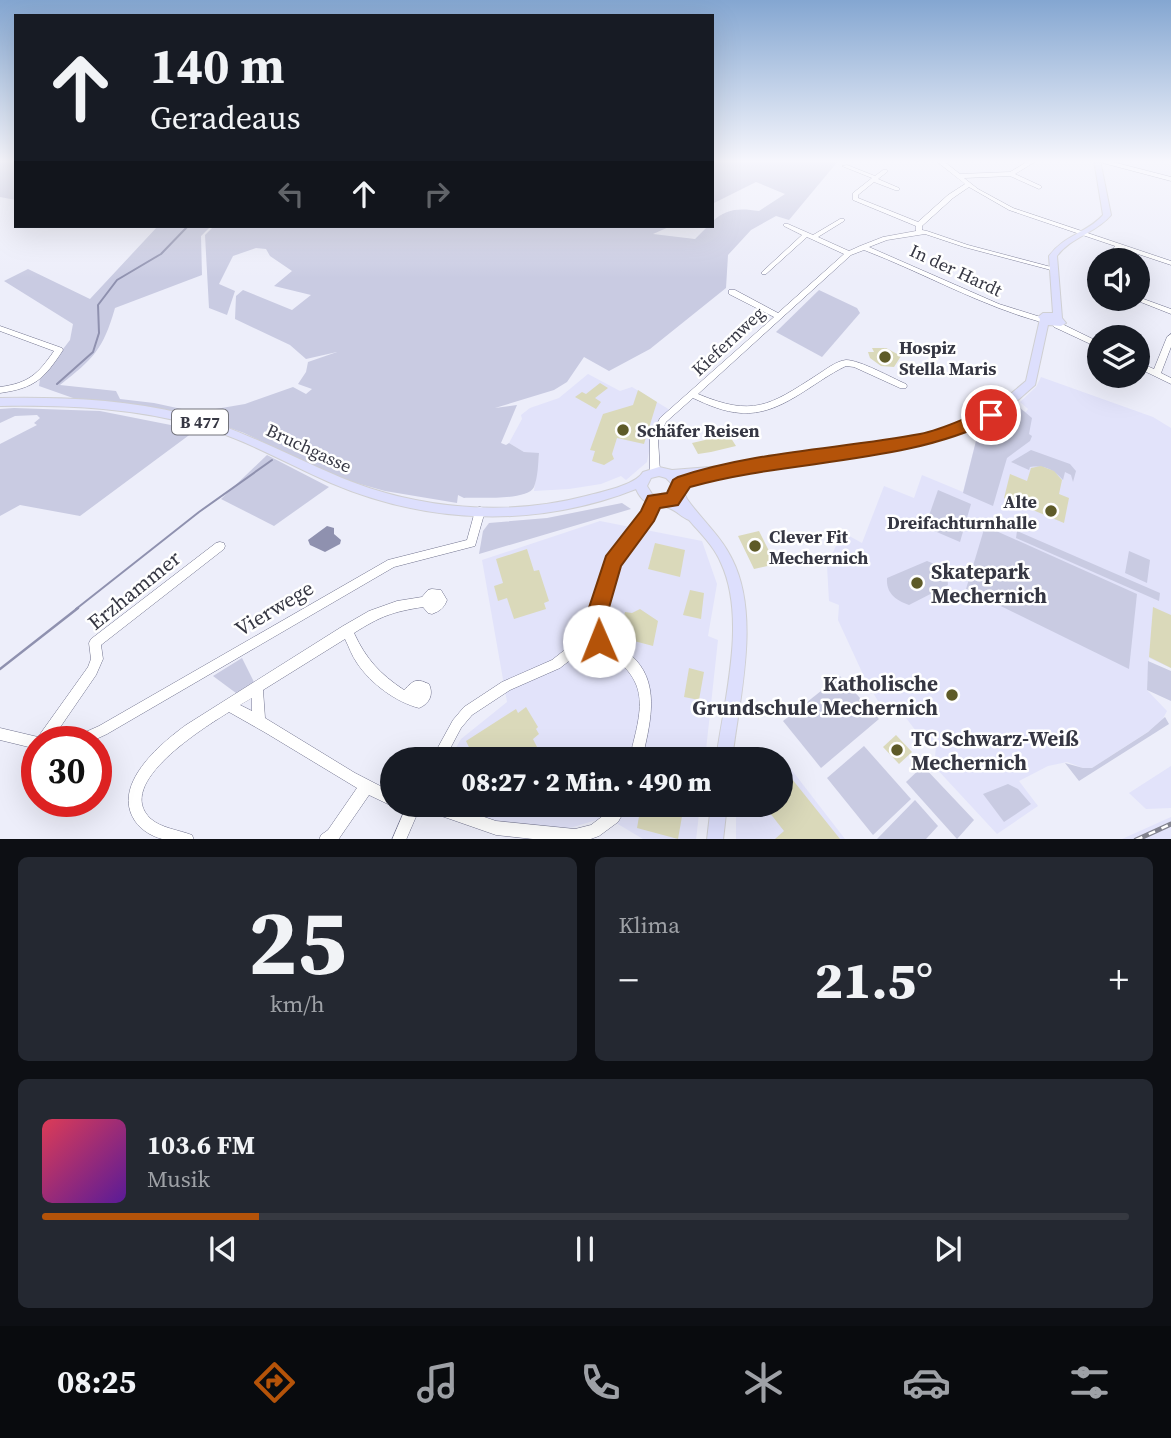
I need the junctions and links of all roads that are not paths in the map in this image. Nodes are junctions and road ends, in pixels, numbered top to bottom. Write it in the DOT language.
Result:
graph roads {
  1 [pos="856,199"];
  2 [pos="951,199"];
  3 [pos="994,199"];
  4 [pos="1105,199"];
  5 [pos="842,220"];
  6 [pos="786,225"];
  7 [pos="919,229"];
  8 [pos="1081,233"];
  9 [pos="809,236"];
  10 [pos="1119,246"];
  11 [pos="855,251"];
  12 [pos="1171,263"];
  13 [pos="1053,269"];
  14 [pos="764,273"];
  15 [pos="732,292"];
  16 [pos="1150,304"];
  17 [pos="1171,312"];
  18 [pos="778,316"];
  19 [pos="1050,320"];
  20 [pos="0,328"];
  21 [pos="1171,337"];
  22 [pos="1087,339"];
  23 [pos="1150,371"];
  24 [pos="1156,374"];
  25 [pos="1171,381"];
  26 [pos="903,386"];
  27 [pos="0,390"];
  28 [pos="693,395"];
  29 [pos="0,402"];
  30 [pos="723,470"];
  31 [pos="655,472"];
  32 [pos="670,475"];
  33 [pos="642,482"];
  34 [pos="679,489"];
  35 [pos="604,496"];
  36 [pos="655,500"];
  37 [pos="480,512"];
  38 [pos="699,523"];
  39 [pos="220,547"];
  40 [pos="425,602"];
  41 [pos="347,630"];
  42 [pos="596,635"];
  43 [pos="257,688"];
  44 [pos="405,697"];
  45 [pos="234,703"];
  46 [pos="259,720"];
  47 [pos="53,726"];
  48 [pos="110,726"];
  49 [pos="0,734"];
  50 [pos="21,739"];
  51 [pos="444,747"];
  52 [pos="638,747"];
  53 [pos="725,747"];
  54 [pos="366,787"];
  55 [pos="380,793"];
  56 [pos="409,817"];
  57 [pos="464,817"];
  58 [pos="613,817"];
  59 [pos="718,817"];
  60 [pos="187,839"];
  61 [pos="326,839"];
  62 [pos="399,839"];
  63 [pos="715,839"];
  1 -- 7 [label="street"];
  2 -- 7 [label="street"];
  3 -- 8 [label="street"];
  4 -- 8 [label="main road"];
  5 -- 9 [label="street"];
  6 -- 9 [label="street, In der Hardt"];
  7 -- 11 [label="street"];
  7 -- 13 [label="street"];
  8 -- 10 [label="street"];
  8 -- 13 [label="main road"];
  9 -- 11 [label="street, In der Hardt"];
  9 -- 14 [label="street"];
  10 -- 12 [label="street"];
  11 -- 18 [label="street, Kiefernweg"];
  11 -- 19 [label="street, In der Hardt"];
  13 -- 19 [label="main road"];
  15 -- 18 [label="street"];
  16 -- 17 [label="street"];
  18 -- 28 [label="street, Kiefernweg"];
  19 -- 22 [label="street, In der Hardt"];
  19 -- 30 [label="main road"];
  20 -- 27 [label="street"];
  21 -- 24 [label="street"];
  23 -- 24 [label="street"];
  24 -- 25 [label="street"];
  26 -- 28 [label="street"];
  28 -- 31 [label="street, Kiefernweg"];
  29 -- 37 [label="main road, Bruchgasse / B 477"];
  30 -- 32 [label="main road"];
  30 -- 34 [label="main road"];
  31 -- 32 [label="main road"];
  31 -- 33 [label="main road, B 477"];
  32 -- 34 [label="main road"];
  33 -- 35 [label="main road, Bruchgasse / B 477"];
  33 -- 36 [label="main road"];
  34 -- 36 [label="main road"];
  34 -- 38 [label="main road"];
  35 -- 36 [label="main road, Bruchgasse / B 477"];
  35 -- 37 [label="main road, Bruchgasse / B 477"];
  36 -- 38 [label="main road"];
  36 -- 42 [label="street"];
  37 -- 48 [label="street, Vierwege"];
  38 -- 53 [label="main road"];
  39 -- 47 [label="street, Erzhammer"];
  40 -- 41 [label="street"];
  41 -- 43 [label="street"];
  41 -- 44 [label="street"];
  42 -- 51 [label="street"];
  42 -- 52 [label="street"];
  43 -- 45 [label="street"];
  43 -- 46 [label="street"];
  45 -- 46 [label="street"];
  45 -- 60 [label="street"];
  46 -- 54 [label="street"];
  49 -- 50 [label="street"];
  54 -- 55 [label="street"];
  54 -- 61 [label="street"];
  56 -- 62 [label="street"];
  57 -- 58 [label="street"];
  59 -- 63 [label="main road"];
}
